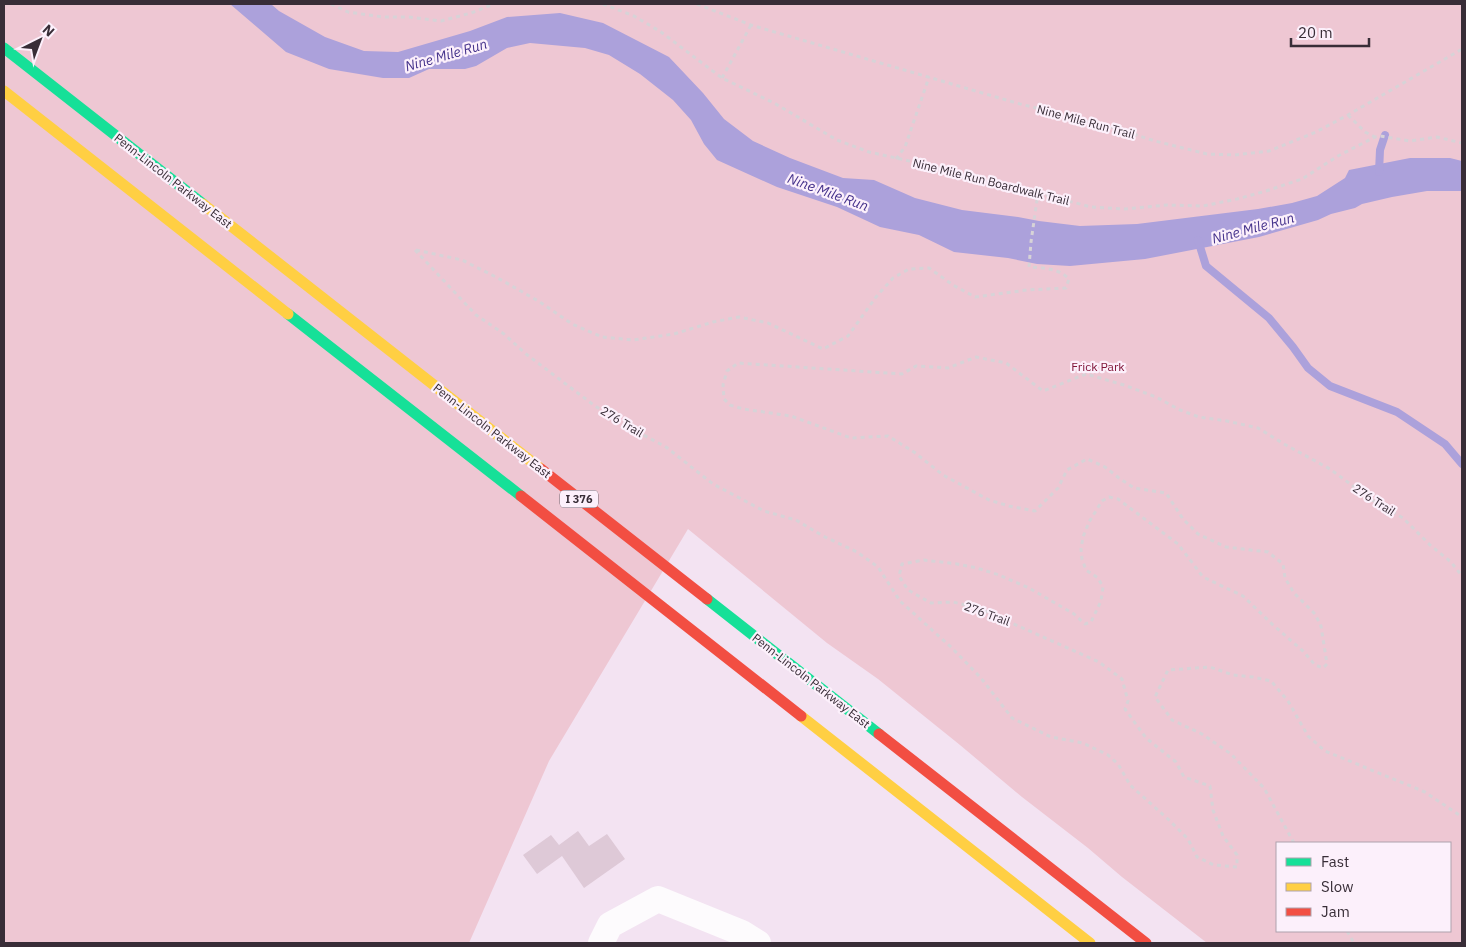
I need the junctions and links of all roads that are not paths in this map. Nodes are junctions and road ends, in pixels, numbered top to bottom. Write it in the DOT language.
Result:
graph roads {
  1 [pos="4,48"];
  2 [pos="4,91"];
  3 [pos="601,943"];
  4 [pos="758,943"];
  5 [pos="1090,943"];
  6 [pos="1146,943"];
  1 -- 6 [label="highway, Penn-Lincoln Parkway East / I 376"];
  2 -- 5 [label="highway, I 376"];
  3 -- 4 [label="street"];
}
